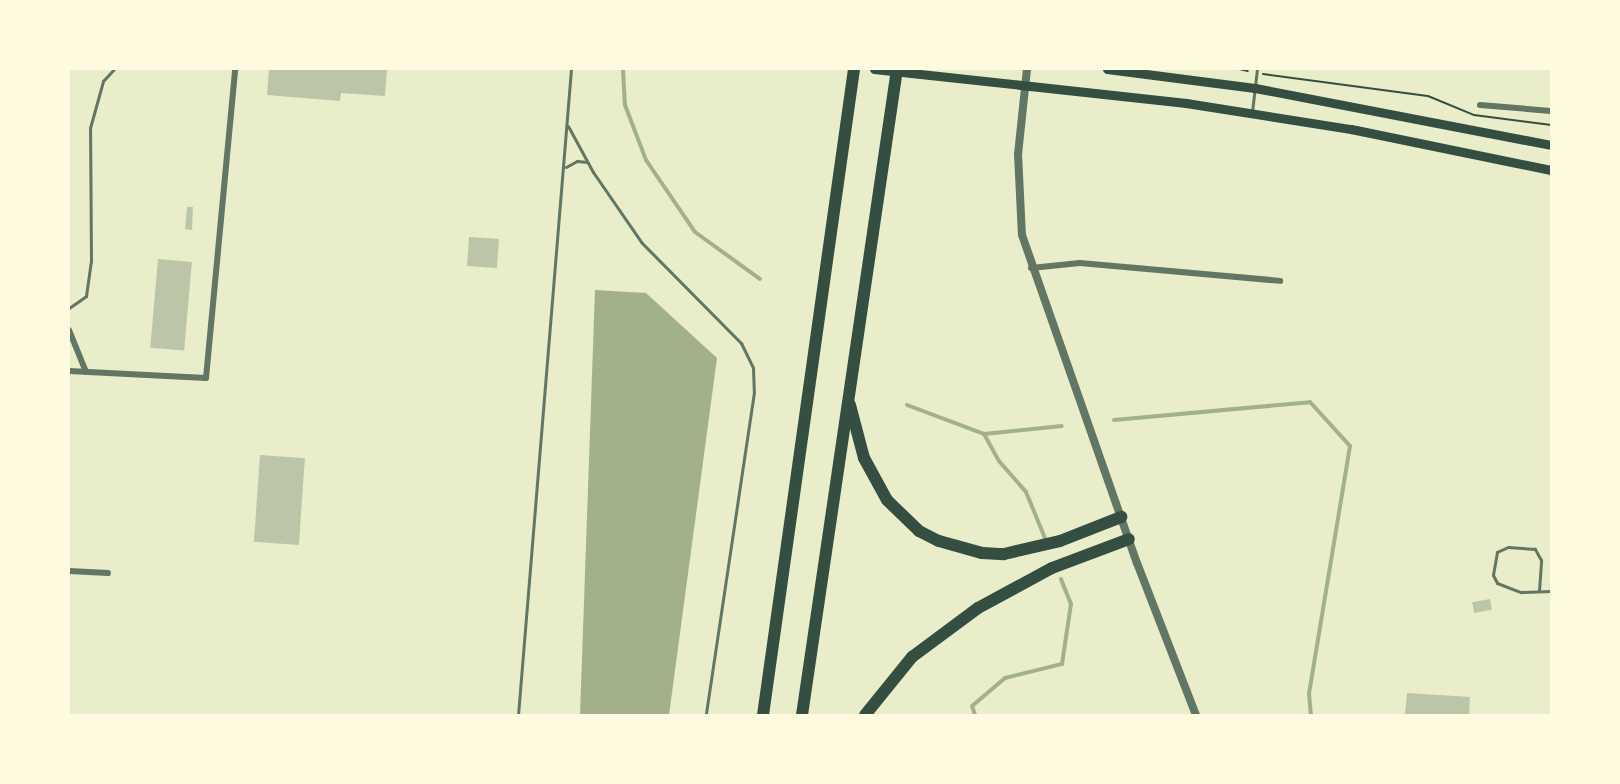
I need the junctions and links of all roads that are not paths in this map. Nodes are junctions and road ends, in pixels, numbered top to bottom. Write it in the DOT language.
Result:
graph roads {
  1 [pos="114,69"];
  2 [pos="235,69"];
  3 [pos="571,69"];
  4 [pos="854,69"];
  5 [pos="874,69"];
  6 [pos="897,69"];
  7 [pos="1027,69"];
  8 [pos="1107,69"];
  9 [pos="1257,69"];
  10 [pos="1162,72"];
  11 [pos="1025,83"];
  12 [pos="1255,88"];
  13 [pos="1480,105"];
  14 [pos="1551,111"];
  15 [pos="1251,114"];
  16 [pos="568,126"];
  17 [pos="1551,145"];
  18 [pos="587,162"];
  19 [pos="566,167"];
  20 [pos="1551,170"];
  21 [pos="1031,268"];
  22 [pos="1280,281"];
  23 [pos="69,308"];
  24 [pos="69,330"];
  25 [pos="69,371"];
  26 [pos="86,372"];
  27 [pos="849,398"];
  28 [pos="1121,517"];
  29 [pos="1129,539"];
  30 [pos="69,571"];
  31 [pos="108,573"];
  32 [pos="1539,591"];
  33 [pos="1551,591"];
  34 [pos="518,715"];
  35 [pos="706,715"];
  36 [pos="763,715"];
  37 [pos="802,715"];
  38 [pos="865,715"];
  39 [pos="1196,715"];
  1 -- 23 [label="lane"];
  2 -- 26 [label="street"];
  3 -- 16 [label="lane"];
  4 -- 36 [label="highway"];
  5 -- 11 [label="main road"];
  6 -- 27 [label="highway"];
  7 -- 11 [label="street"];
  8 -- 10 [label="main road"];
  9 -- 12 [label="lane"];
  10 -- 12 [label="main road"];
  11 -- 15 [label="main road"];
  11 -- 21 [label="street"];
  12 -- 15 [label="lane"];
  12 -- 17 [label="main road"];
  13 -- 14 [label="street"];
  15 -- 20 [label="main road"];
  16 -- 18 [label="lane"];
  16 -- 19 [label="lane"];
  18 -- 19 [label="lane"];
  18 -- 35 [label="lane"];
  19 -- 34 [label="lane"];
  21 -- 22 [label="street"];
  21 -- 28 [label="street"];
  24 -- 26 [label="street"];
  25 -- 26 [label="street"];
  27 -- 28 [label="highway"];
  27 -- 37 [label="highway"];
  28 -- 29 [label="street"];
  29 -- 38 [label="highway"];
  29 -- 39 [label="street"];
  30 -- 31 [label="street"];
  32 -- 32 [label="lane"];
  32 -- 33 [label="lane"];
}
